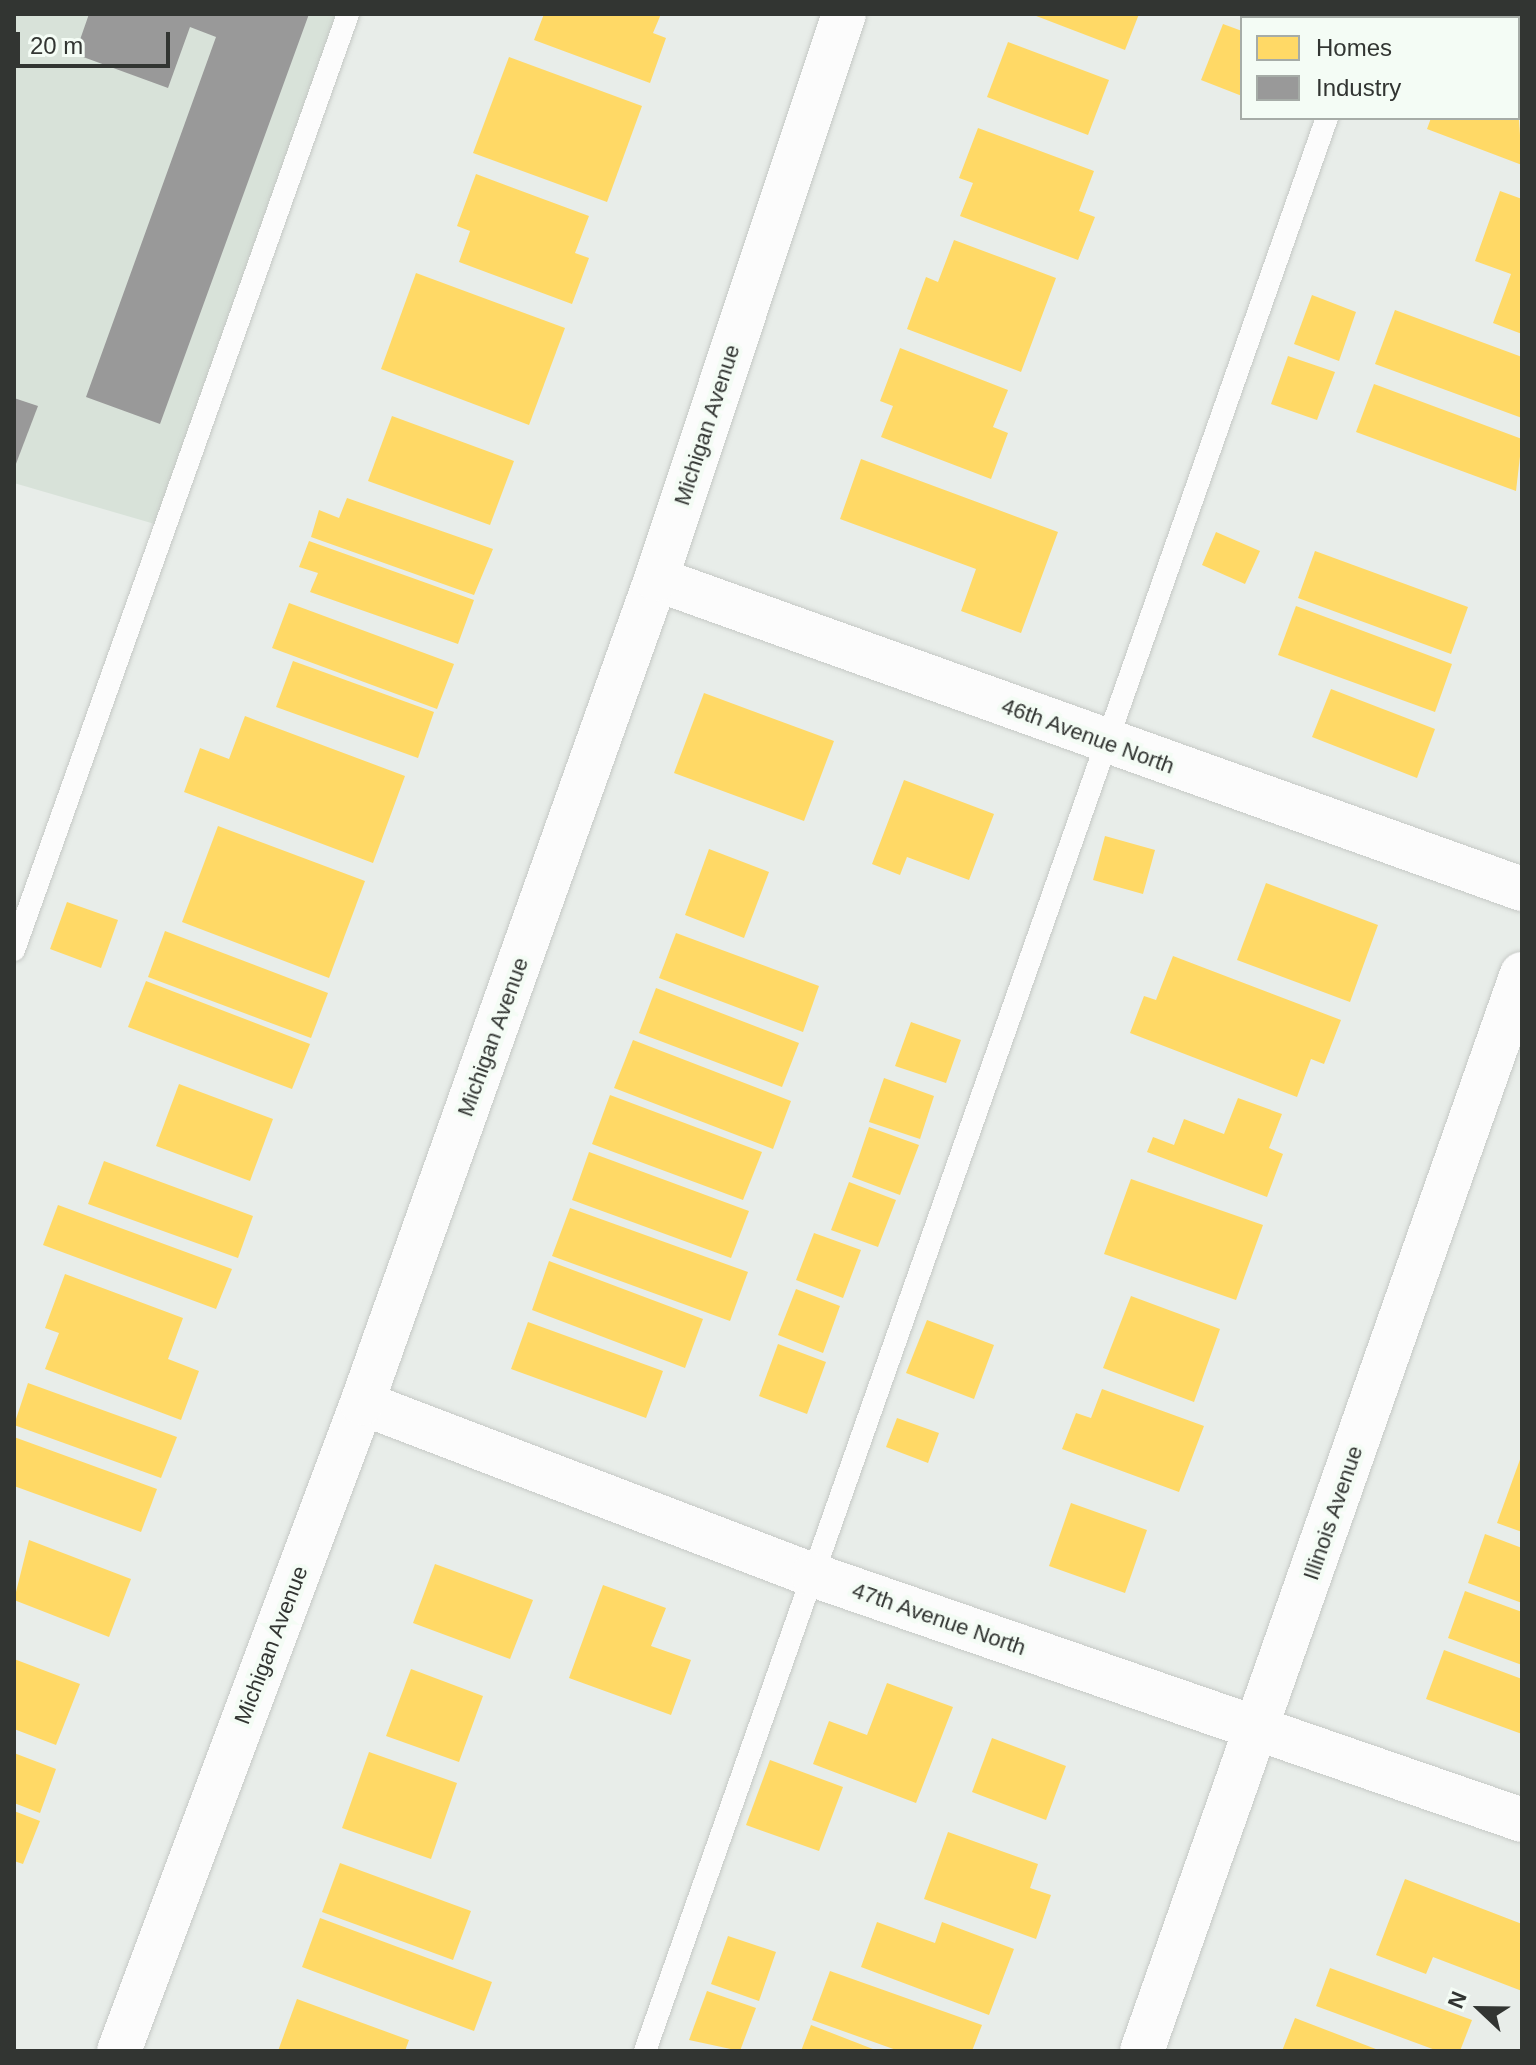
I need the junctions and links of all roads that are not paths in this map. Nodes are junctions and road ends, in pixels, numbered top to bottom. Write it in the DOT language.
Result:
graph roads {
  1 [pos="348,14"];
  2 [pos="844,14"];
  3 [pos="1326,120"];
  4 [pos="656,579"];
  5 [pos="1107,743"];
  6 [pos="1522,889"];
  7 [pos="14,950"];
  8 [pos="1522,974"];
  9 [pos="362,1403"];
  10 [pos="813,1575"];
  11 [pos="1256,1729"];
  12 [pos="1522,1820"];
  13 [pos="119,2051"];
  14 [pos="645,2051"];
  15 [pos="1142,2051"];
  1 -- 7 [label="lane"];
  2 -- 4 [label="street, Michigan Avenue"];
  3 -- 5 [label="lane"];
  4 -- 5 [label="street, 46th Avenue North"];
  4 -- 9 [label="street, Michigan Avenue"];
  5 -- 6 [label="street, 46th Avenue North"];
  5 -- 10 [label="lane"];
  8 -- 11 [label="street, Illinois Avenue"];
  9 -- 10 [label="street, 47th Avenue North"];
  9 -- 13 [label="street, Michigan Avenue"];
  10 -- 11 [label="street, 47th Avenue North"];
  10 -- 14 [label="lane"];
  11 -- 12 [label="street, 47th Avenue North"];
  11 -- 15 [label="street, Illinois Avenue"];
}
